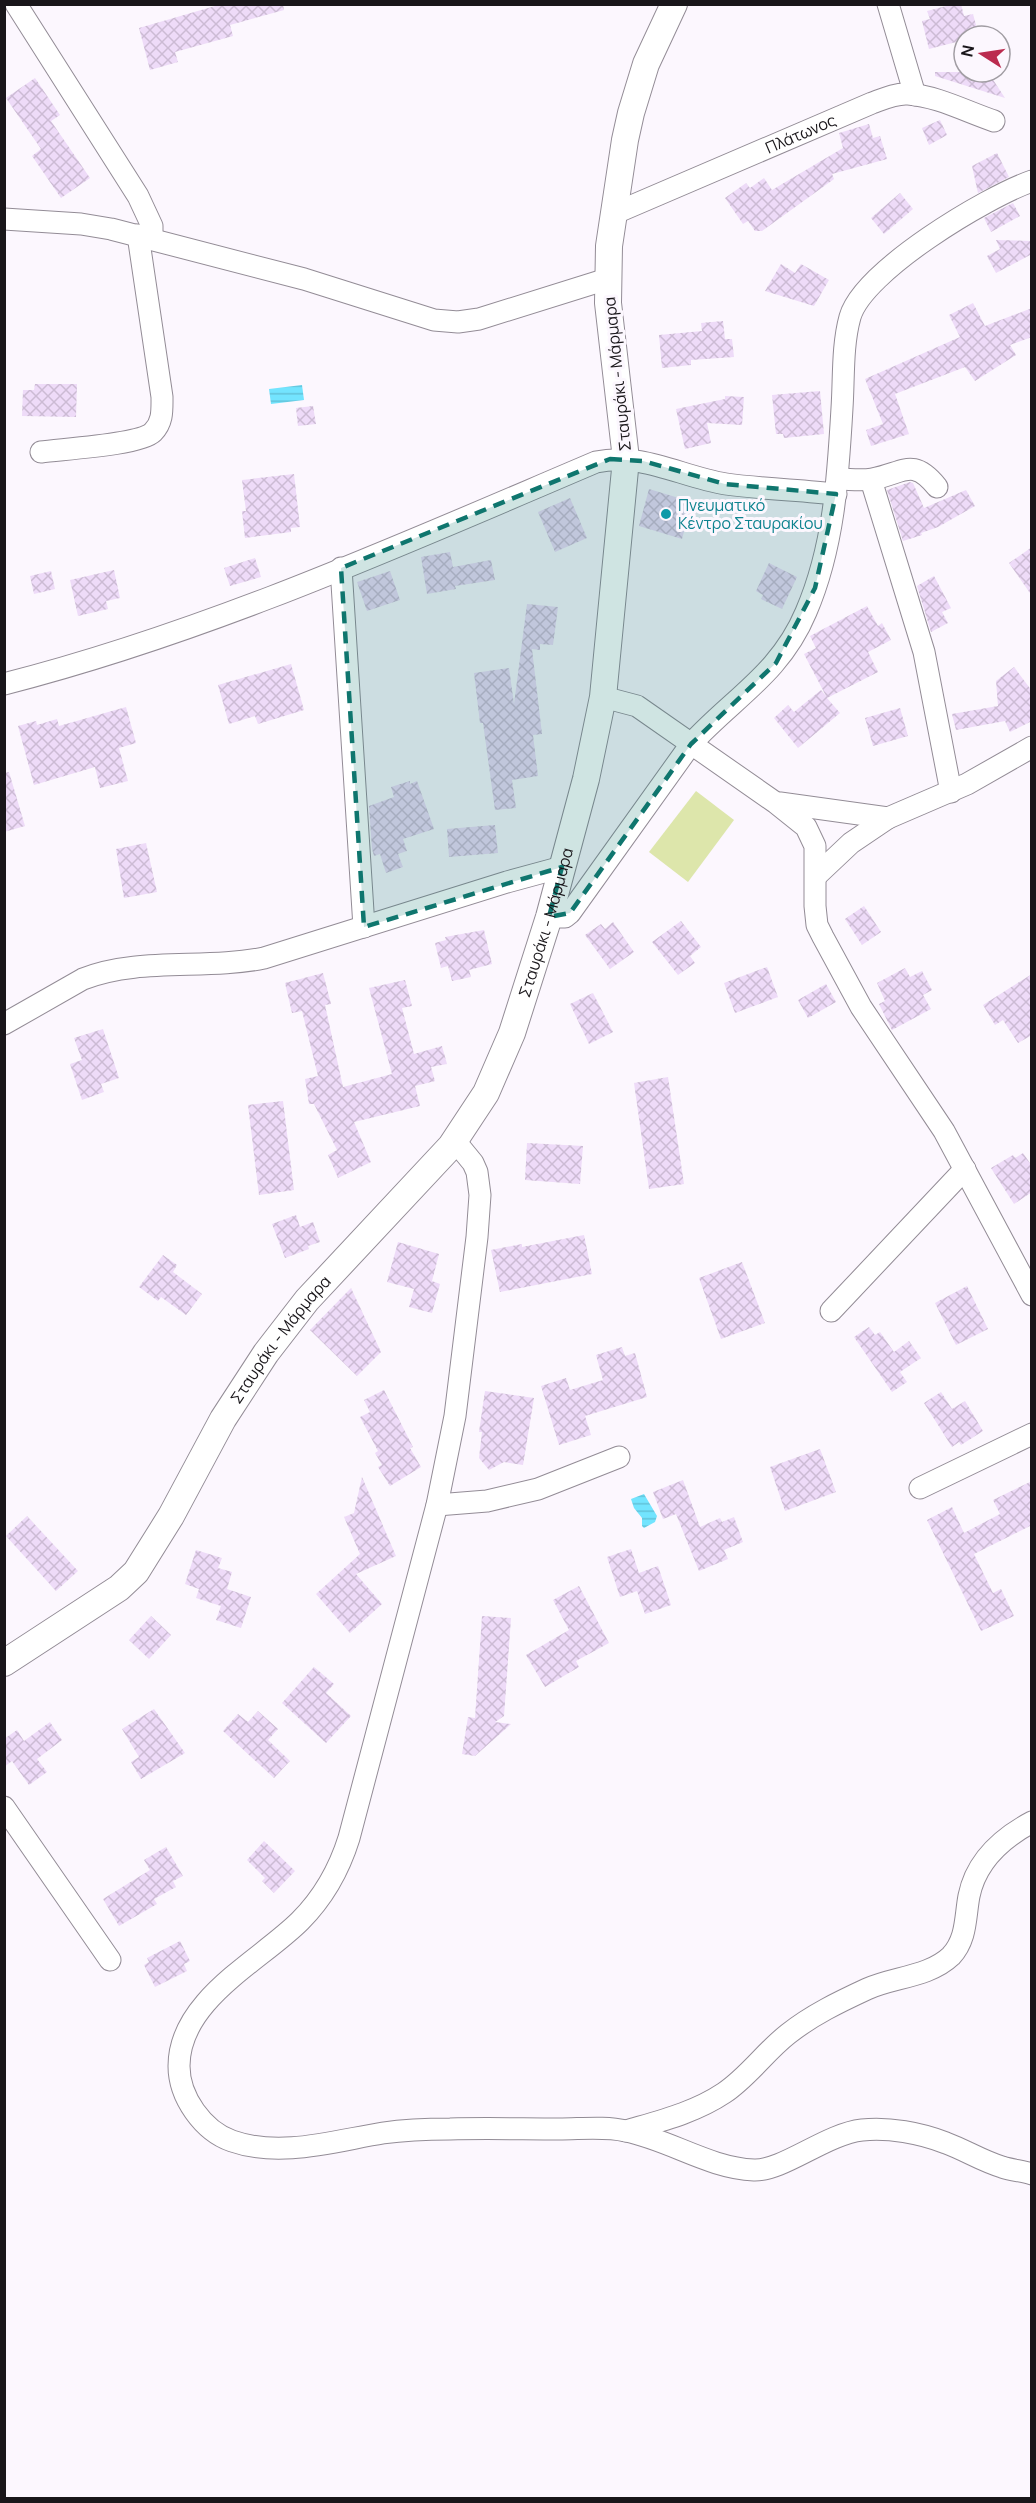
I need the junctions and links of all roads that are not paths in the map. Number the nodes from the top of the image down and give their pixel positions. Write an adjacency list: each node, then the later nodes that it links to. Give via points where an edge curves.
1 (16, 4): 9 (street, via 138,196 152,226)
2 (888, 4): 4 (street)
3 (674, 5): 7 (street, Σταυράκι - Μάρμαρα, via 638,85)
4 (915, 95): 5 (street, Πλάτωνος); 7 (street, Πλάτωνος, via 872,103)
5 (994, 121)
6 (1032, 181): 14 (street, via 938,231 860,296 847,333)
7 (613, 214): 10 (street, Σταυράκι - Μάρμαρα)
8 (4, 219): 9 (street, via 81,224)
9 (145, 237): 10 (street, via 304,279 414,315 458,322 508,311); 11 (street, via 162,420 152,434 135,440)
10 (607, 279): 12 (street, Σταυράκι - Μάρμαρα)
11 (41, 452)
12 (626, 459): 14 (street, via 667,466 725,484); 16 (street, via 596,462); 18 (street, Σταυράκι - Μάρμαρα)
13 (871, 480): 14 (street); 15 (street, via 915,470 926,473); 21 (street, via 924,652)
14 (837, 487): 19 (street, via 824,562 806,614 791,641 756,684)
15 (937, 487)
16 (341, 568): 17 (street, via 209,622 108,656); 27 (street)
17 (4, 684)
18 (603, 697): 19 (street, via 637,706); 24 (street, Σταυράκι - Μάρμαρα)
19 (691, 744): 22 (street); 26 (street, via 570,914)
20 (1032, 747): 21 (street)
21 (951, 792): 23 (street)
22 (777, 802): 23 (street); 25 (street, via 809,831 815,846)
23 (888, 818): 25 (street, via 851,843)
24 (562, 867): 26 (street, Σταυράκι - Μάρμαρα); 27 (street)
25 (816, 876): 30 (street, via 816,920 823,937 861,1007)
26 (549, 917): 29 (street, Σταυράκι - Μάρμαρα, via 527,992 503,1054 486,1093)
27 (364, 927): 28 (street, via 244,962 97,973)
28 (4, 1024)
29 (455, 1141): 36 (street, via 477,1172 480,1208 455,1416); 37 (street, Σταυράκι - Μάρμαρα, via 327,1277 278,1336 223,1419 167,1524 136,1572 119,1588)
30 (965, 1169): 31 (street); 32 (street)
31 (1032, 1295)
32 (831, 1311)
33 (1032, 1434): 35 (street)
34 (619, 1457): 36 (street, via 538,1489 487,1501)
35 (920, 1488)
36 (437, 1505): 41 (street, via 343,1857 332,1881 308,1912 227,1981 187,2030 179,2059 182,2088 214,2132 231,2141 269,2148 448,2129)
37 (4, 1663)
38 (4, 1807): 40 (street)
39 (1032, 1822): 41 (street, via 996,1845 980,1868 969,1893 962,1941 950,1956 934,1967 874,1986 813,2016 725,2092 695,2109)
40 (110, 1960)
41 (626, 2131): 42 (street, via 728,2167 758,2170 835,2136 863,2130 898,2131 943,2141 1000,2167)
42 (1032, 2174)

